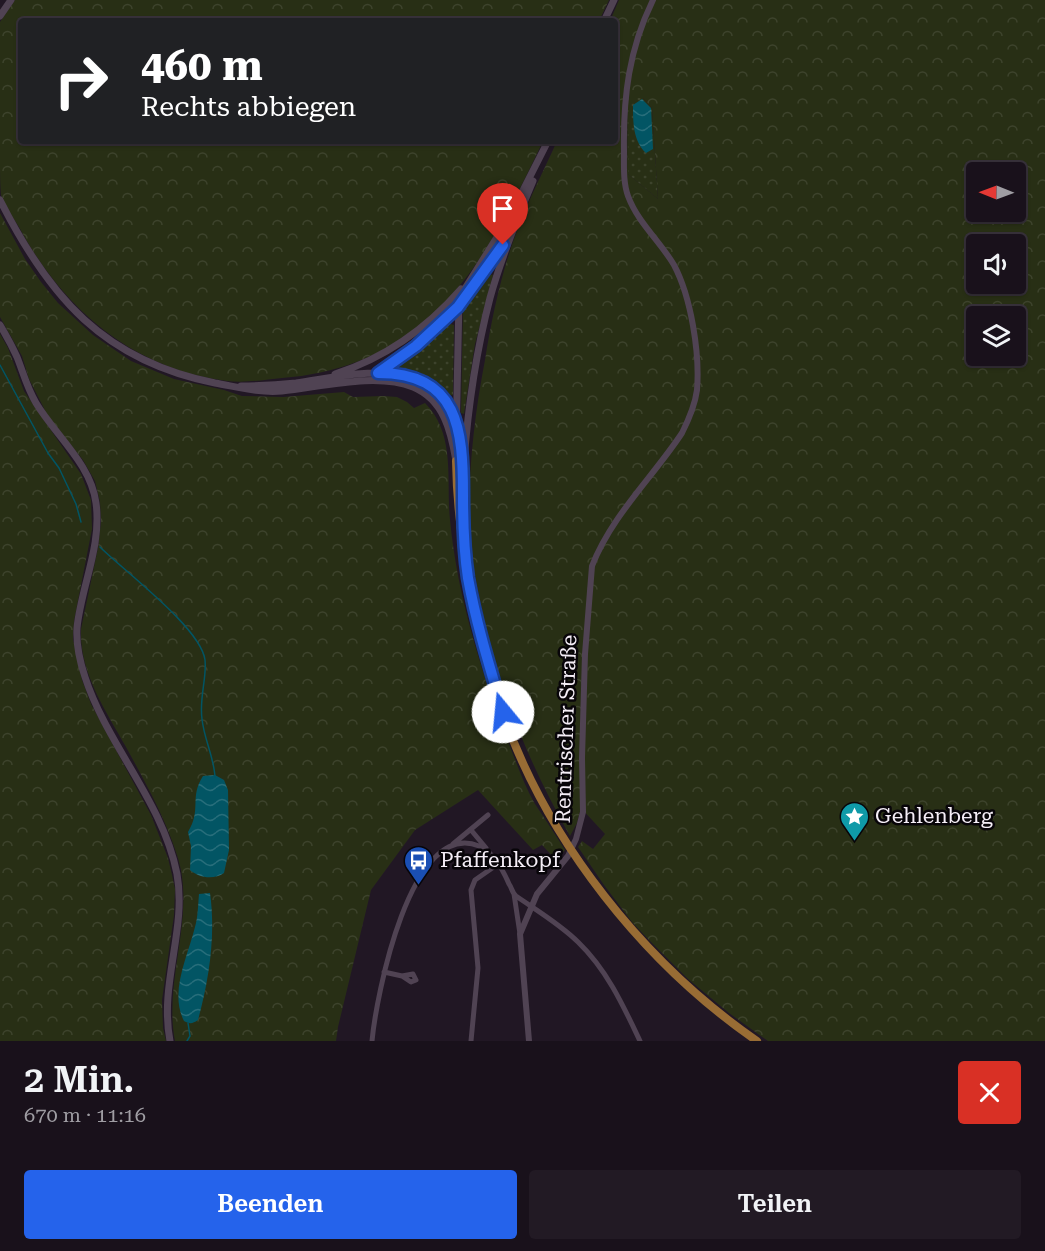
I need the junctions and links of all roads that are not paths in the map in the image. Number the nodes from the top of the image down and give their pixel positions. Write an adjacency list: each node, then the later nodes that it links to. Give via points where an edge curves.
1 (5, 0): 5 (main road)
2 (11, 0): 5 (main road)
3 (614, 0): 7 (main road)
4 (653, 0): 27 (street, Rentrischer Straße, via 627,77 623,122 626,186 633,208 664,249 682,284 696,354 697,391 682,433 618,517 590,575 581,822 568,856)
5 (6, 9): 6 (main road)
6 (0, 16)
7 (605, 18)
8 (547, 144): 12 (main road, via 509,218)
9 (548, 144): 11 (main road)
10 (0, 200): 18 (main road, via 51,285 107,339 160,368)
11 (513, 228): 13 (main road); 20 (main road, via 481,335)
12 (472, 276): 13 (main road); 16 (main road, via 436,314 400,343 366,363)
13 (458, 307): 15 (main road, via 416,346); 19 (main road)
14 (0, 325): 31 (main road, via 29,391 87,476 94,496 96,536 77,643 94,700 137,777 173,856 179,889 166,1000)
15 (378, 373): 16 (main road); 17 (main road); 19 (main road, via 410,376 426,383 446,401)
16 (320, 379): 18 (main road, via 277,385)
17 (355, 382): 18 (main road, via 264,392); 20 (main road, via 399,383 425,393 448,423)
18 (227, 385)
19 (457, 421): 20 (main road, via 462,444)
20 (460, 462): 36 (highway, via 468,577 503,712 534,783 577,856 637,935 705,1000)
21 (488, 815): 22 (street)
22 (471, 830): 23 (street); 24 (street)
23 (449, 847): 24 (street, via 469,843); 29 (street, via 434,857 411,895)
24 (489, 852): 25 (street)
25 (498, 864): 26 (street); 33 (street, via 475,880 471,890 478,968)
26 (513, 894): 27 (street); 28 (street)
27 (532, 905): 28 (street, Rentrischer Straße); 35 (street, via 576,940 600,967)
28 (520, 934): 34 (street, Rentrischer Straße)
29 (384, 972): 30 (street); 32 (street)
30 (402, 976)
31 (170, 1041)
32 (372, 1041)
33 (471, 1041)
34 (528, 1041)
35 (640, 1041)
36 (758, 1041)

